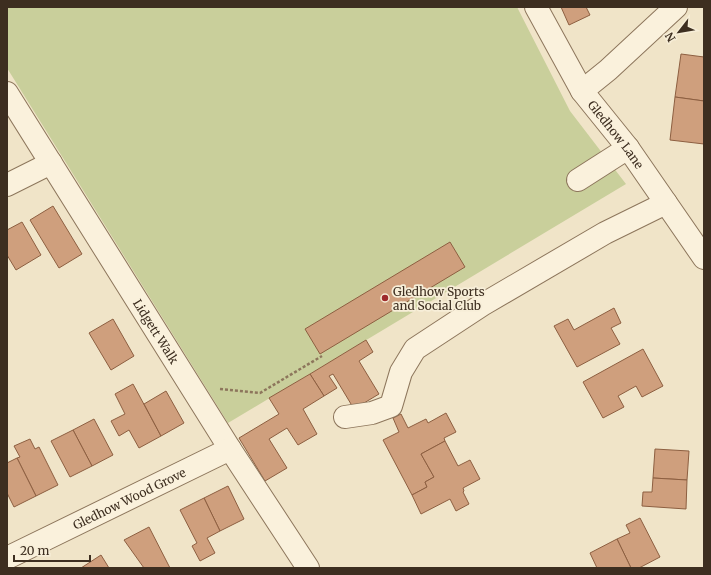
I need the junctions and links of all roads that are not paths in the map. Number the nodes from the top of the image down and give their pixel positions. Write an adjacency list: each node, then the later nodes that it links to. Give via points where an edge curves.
1 (536, 7): 3 (street, Gledhow Lane)
2 (676, 7): 3 (street)
3 (582, 91): 5 (street, Gledhow Lane)
4 (7, 93): 6 (street, Lidgett Walk)
5 (628, 148): 7 (street); 9 (street, Gledhow Lane)
6 (51, 163): 8 (street); 12 (street, Lidgett Walk)
7 (578, 180)
8 (7, 185)
9 (666, 203): 10 (street, Gledhow Lane); 11 (street, via 598,237 482,305 415,349 401,372 391,406 372,413)
10 (704, 258)
11 (345, 417)
12 (230, 449): 13 (street, Gledhow Wood Grove); 14 (street, Lidgett Walk)
13 (7, 558)
14 (308, 568)

